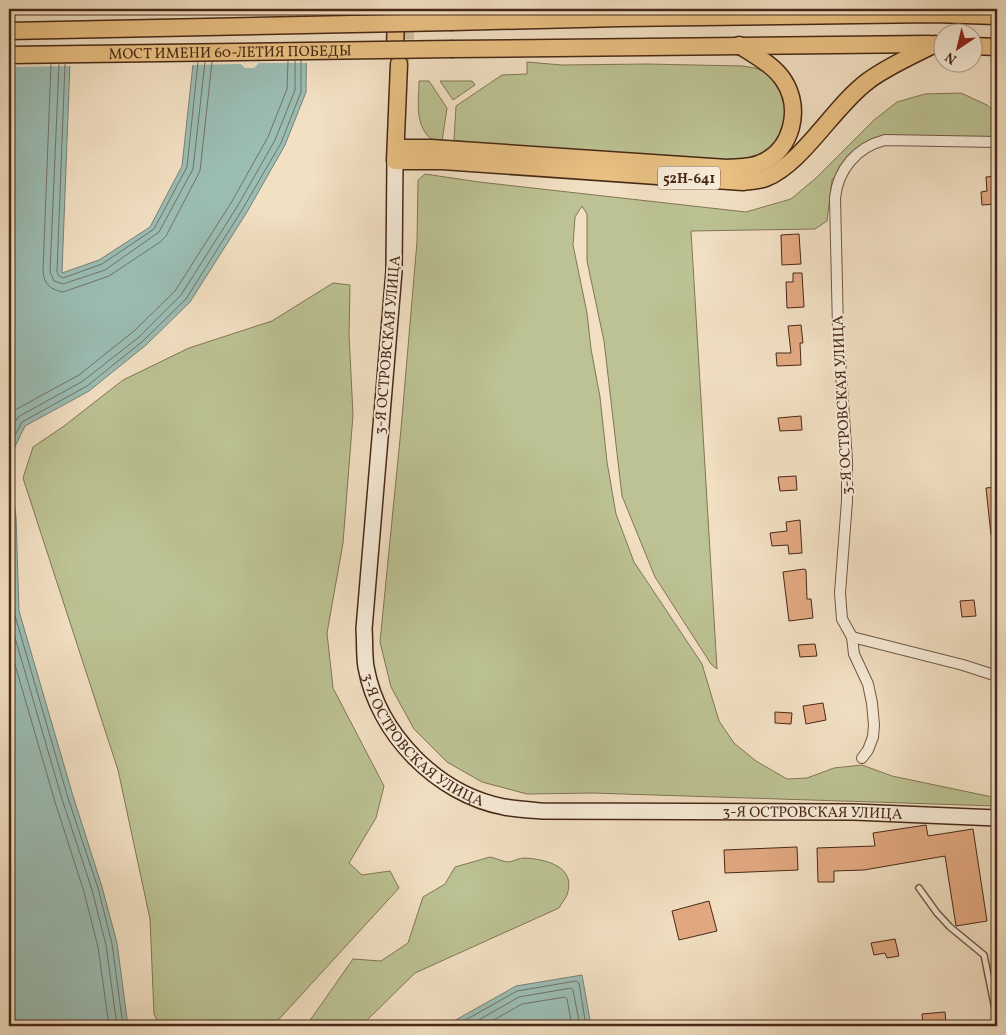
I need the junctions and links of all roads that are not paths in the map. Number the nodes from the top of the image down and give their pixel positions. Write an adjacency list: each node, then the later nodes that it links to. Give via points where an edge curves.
1 (396, 9): 13 (main road)
2 (928, 12): 3 (main road, МОСТ ИМЕНИ 60-ЛЕТИЯ ПОБЕДЫ); 4 (main road, МОСТ ИМЕНИ 60-ЛЕТИЯ ПОБЕДЫ)
3 (744, 13): 5 (main road, МОСТ ИМЕНИ 60-ЛЕТИЯ ПОБЕДЫ, bridge)
4 (997, 16)
5 (9, 31)
6 (934, 44): 7 (main road, МОСТ ИМЕНИ 60-ЛЕТИЯ ПОБЕДЫ)
7 (739, 45): 11 (main road, МОСТ ИМЕНИ 60-ЛЕТИЯ ПОБЕДЫ, bridge); 13 (main road, 52Н-641, via 784,80 791,95 791,129 784,144 762,163 727,168 431,148)
8 (934, 46): 13 (main road, 52Н-641, via 868,81 791,161 766,178 755,181 442,162)
9 (984, 46): 10 (main road)
10 (997, 46)
11 (9, 55)
12 (997, 142): 14 (street, 3-Я ОСТРОВСКАЯ УЛИЦА, via 885,140 858,153 846,165 836,184 838,329 847,462 840,593 842,619)
13 (396, 154): 17 (main road, 3-Я ОСТРОВСКАЯ УЛИЦА, via 394,271 364,629 366,667 376,699 389,726 408,750 446,783 503,807 542,811 854,812)
14 (852, 637): 15 (street); 16 (street, 3-Я ОСТРОВСКАЯ УЛИЦА, via 854,654 868,684 872,703 873,737)
15 (997, 676)
16 (862, 758)
17 (997, 818)
18 (919, 888): 19 (lane, via 950,927 984,954)
19 (997, 1020)

